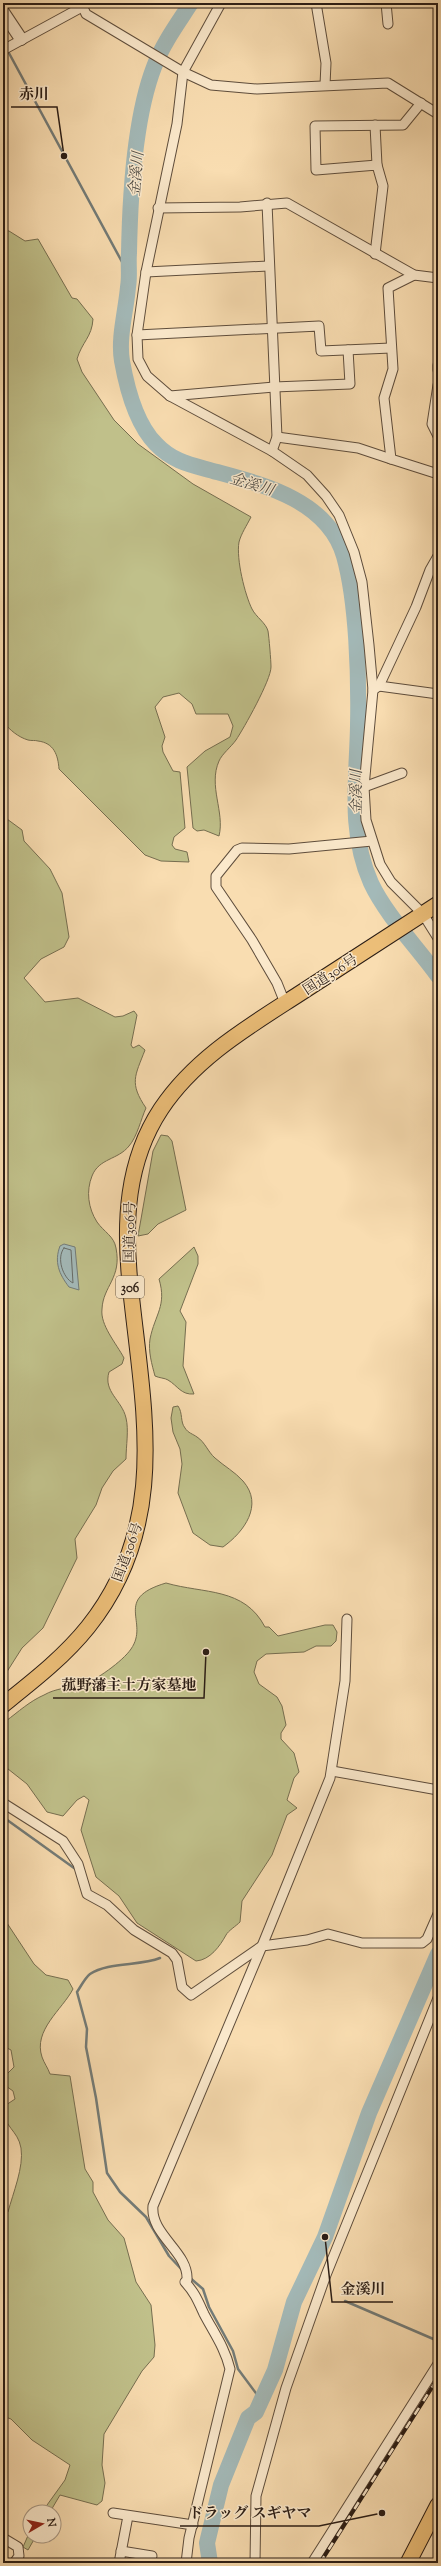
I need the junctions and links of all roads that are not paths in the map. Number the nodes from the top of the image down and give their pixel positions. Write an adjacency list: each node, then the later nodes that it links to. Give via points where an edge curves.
1 (221, 3): 9 (street)
2 (316, 3): 10 (street, via 326,63)
3 (386, 3): 6 (street)
4 (81, 5): 7 (street); 9 (street, via 86,14)
5 (3, 12): 7 (street)
6 (388, 24)
7 (18, 41): 8 (street)
8 (3, 50)
9 (183, 72): 10 (street, via 211,85 238,89); 16 (street, via 177,124)
10 (325, 85): 11 (street, via 388,83)
11 (421, 103): 12 (street); 13 (street, via 403,125)
12 (438, 114)
13 (375, 125): 14 (street); 14 (street, via 315,126 316,170)
14 (377, 165): 17 (street, via 383,186)
15 (266, 203): 16 (street, via 240,207); 17 (street, via 287,203); 18 (street)
16 (158, 208): 19 (street)
17 (375, 254): 20 (street)
18 (268, 266): 19 (street); 22 (street)
19 (146, 272): 23 (street)
20 (414, 275): 21 (street); 24 (street, via 388,288)
21 (438, 278)
22 (273, 328): 23 (street); 25 (street, via 319,326 322,351); 29 (street)
23 (138, 335): 30 (street, via 138,359 147,376)
24 (391, 348): 25 (street); 34 (street, via 393,369 384,398)
25 (348, 350): 29 (street, via 350,384)
26 (438, 365): 27 (street)
27 (438, 370)
28 (438, 385): 31 (street, via 432,424)
29 (274, 387): 30 (street); 32 (street)
30 (170, 396): 33 (street)
31 (438, 436)
32 (277, 437): 33 (street); 34 (street, via 358,448)
33 (272, 450): 37 (street, via 307,476 326,496 346,528 362,582)
34 (392, 459): 35 (street)
35 (438, 474)
36 (438, 556): 37 (street)
37 (376, 688): 38 (street); 40 (street)
38 (438, 694)
39 (402, 772): 40 (street)
40 (364, 787): 41 (street, via 364,808)
41 (370, 841): 43 (street, via 390,882); 45 (street, via 289,848 242,848 237,850 216,876 216,886 252,940)
42 (438, 904): 43 (highway, 国道306号 / 306)
43 (418, 917): 44 (street); 45 (highway, 国道306号 / 306)
44 (438, 938)
45 (286, 1003): 47 (highway, 国道306号 / 306, via 230,1040 188,1074 160,1111 139,1152 129,1196 126,1240 145,1444 144,1489 137,1527 116,1582 89,1625 49,1668)
46 (347, 1619): 48 (street, via 345,1681)
47 (3, 1705)
48 (332, 1771): 49 (street); 52 (street)
49 (438, 1790)
50 (3, 1804): 52 (street, via 63,1841 78,1864 87,1894 107,1905 134,1930 172,1953 177,1960 182,1987 191,1996)
51 (438, 1914): 52 (street, via 427,1939 422,1943 362,1943 328,1934 307,1940)
52 (262, 1946): 58 (street, via 153,2206 154,2215 163,2234 188,2270 185,2282 198,2297 223,2348 230,2369)
53 (438, 1998): 65 (street, via 326,2276 286,2388 256,2496)
54 (438, 2364): 66 (street)
55 (438, 2505): 67 (highway)
56 (113, 2512): 57 (street)
57 (128, 2516): 58 (street); 60 (street)
58 (193, 2525): 64 (street)
59 (3, 2538): 62 (street, via 18,2547 19,2556)
60 (121, 2551): 61 (street); 63 (street)
61 (152, 2556)
62 (14, 2563)
63 (119, 2563)
64 (186, 2563)
65 (255, 2563)
66 (312, 2563)
67 (408, 2563)

